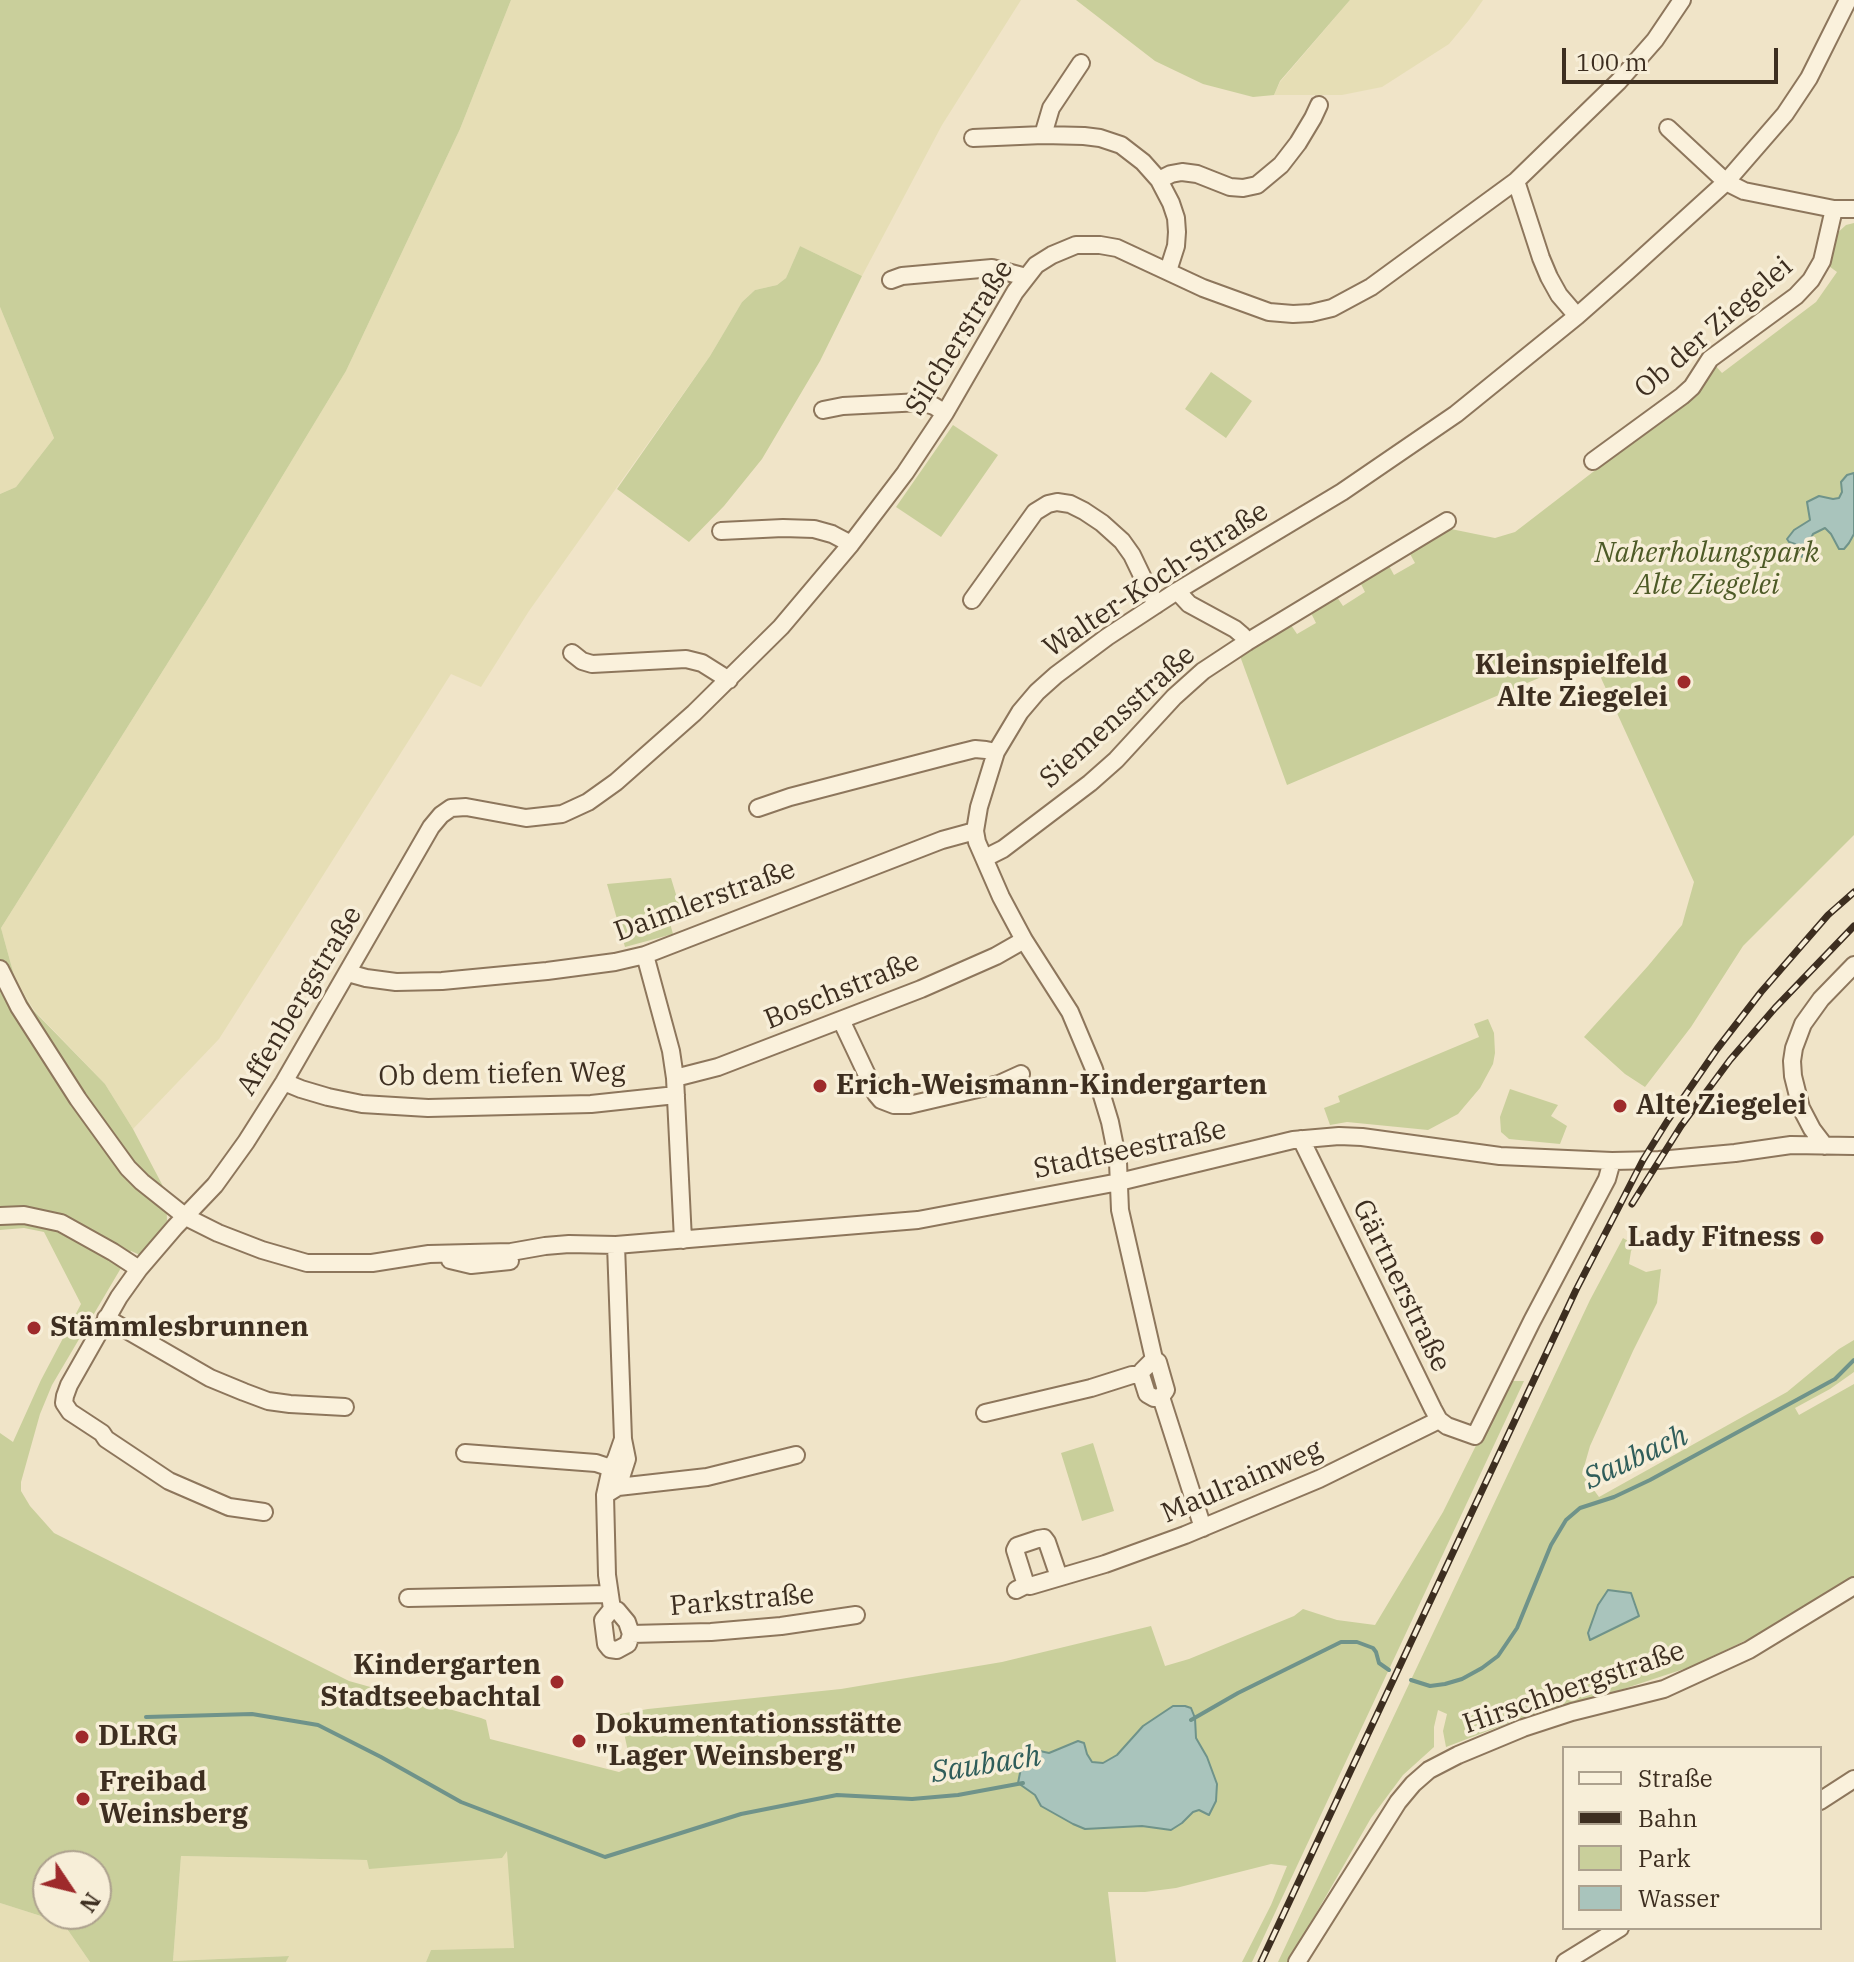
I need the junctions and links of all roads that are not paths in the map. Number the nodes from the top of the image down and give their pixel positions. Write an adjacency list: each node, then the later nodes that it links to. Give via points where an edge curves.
1 (1682, 0): 9 (street, Silcherstraße, via 1619,81)
2 (1848, 0): 10 (street, Walter-Koch-Straße, via 1785,114)
3 (1081, 63): 6 (street, via 1051,108)
4 (1319, 105): 8 (street, via 1281,165 1257,185 1230,187 1182,172)
5 (1668, 128): 10 (street)
6 (1043, 135): 7 (street); 8 (street, via 1088,136 1121,145)
7 (973, 138)
8 (1159, 180): 13 (street, via 1176,218 1176,246)
9 (1516, 181): 13 (street, Silcherstraße, via 1371,287 1332,308 1269,312); 16 (street, via 1549,277)
10 (1726, 182): 11 (street, via 1744,191); 16 (street, Walter-Koch-Straße)
11 (1834, 209): 12 (street); 19 (street, Ob der Ziegelei, via 1822,261 1796,296 1710,359 1682,396)
12 (1854, 209)
13 (1168, 271): 14 (street, Silcherstraße, via 1117,248 1076,245 1036,265)
14 (1026, 277): 15 (street, via 992,268); 18 (street, Silcherstraße)
15 (891, 280)
16 (1577, 316): 23 (street, Walter-Koch-Straße, via 1386,463)
17 (823, 410): 18 (street, via 921,402)
18 (945, 413): 22 (street, Silcherstraße)
19 (1593, 461)
20 (1447, 521): 26 (street, Siemensstraße)
21 (721, 531): 22 (street, via 814,529)
22 (851, 544): 28 (street, Silcherstraße)
23 (1177, 591): 25 (street, Walter-Koch-Straße); 26 (street, Siemensstraße)
24 (972, 600): 25 (street, via 1035,512 1057,502 1084,511 1122,541)
25 (1156, 605): 29 (street, Walter-Koch-Straße, via 1056,675 1020,712)
26 (1247, 642): 33 (street, Siemensstraße, via 1174,697 1090,783)
27 (572, 653): 28 (street, via 592,664 699,661)
28 (729, 680): 30 (street, Silcherstraße, via 616,782 562,814 526,818)
29 (996, 752): 31 (street, via 975,749); 32 (street, Walter-Koch-Straße)
30 (451, 808): 38 (street, Affenbergstraße, via 431,827)
31 (758, 808)
32 (975, 831): 33 (street); 35 (street, Daimlerstraße)
33 (985, 858): 34 (street)
34 (1024, 940): 39 (street, Boschstraße); 50 (street, via 1088,1050 1110,1122)
35 (645, 955): 38 (street, Daimlerstraße, via 442,981 396,982); 41 (street)
36 (1854, 965): 44 (street, via 1821,999 1794,1048 1793,1076)
37 (0, 969): 52 (street, Stadtseestraße, via 44,1048 128,1168)
38 (348, 973): 42 (street, Affenbergstraße)
39 (841, 1020): 40 (street, via 876,1094 894,1105 999,1084); 41 (street, Boschstraße)
40 (1021, 1074)
41 (675, 1078): 43 (street)
42 (284, 1082): 43 (street, Ob dem tiefen Weg, via 347,1101 428,1108 591,1104); 52 (street, Affenbergstraße, via 215,1185)
43 (676, 1095): 53 (street)
44 (1801, 1108): 46 (street); 47 (street)
45 (1301, 1139): 49 (street, Stadtseestraße, via 1362,1137 1500,1156); 50 (street, Stadtseestraße); 62 (street, Gärtnerstraße)
46 (1791, 1145): 47 (street, Stadtseestraße); 49 (street, Stadtseestraße)
47 (1825, 1146): 48 (street, Stadtseestraße)
48 (1854, 1146)
49 (1612, 1161): 62 (street, via 1475,1436)
50 (1119, 1182): 53 (street, Stadtseestraße, via 918,1220); 57 (street, via 1120,1210)
51 (0, 1216): 55 (street, via 61,1223)
52 (186, 1217): 54 (street, Stadtseestraße, via 307,1263); 55 (street, Affenbergstraße)
53 (683, 1240): 54 (street, Stadtseestraße)
54 (616, 1245): 63 (street)
55 (139, 1269): 56 (street, Affenbergstraße)
56 (106, 1318): 60 (street, via 210,1378 268,1401); 68 (street, Affenbergstraße, via 69,1385 66,1408 169,1481 229,1507)
57 (1154, 1359): 58 (street); 59 (street, via 1166,1390)
58 (1141, 1375): 59 (street, via 1147,1394); 61 (street)
59 (1161, 1397): 69 (street)
60 (345, 1407)
61 (985, 1413)
62 (1439, 1420): 69 (street, Maulrainweg)
63 (623, 1439): 66 (street); 67 (street, via 627,1459)
64 (465, 1453): 66 (street)
65 (796, 1455): 67 (street, via 707,1477)
66 (611, 1468): 67 (street)
67 (611, 1491): 73 (street)
68 (264, 1512)
69 (1203, 1528): 70 (street, Maulrainweg)
70 (1059, 1577): 70 (street, Maulrainweg, via 1021,1588 1017,1546 1044,1538)
71 (1854, 1586): 79 (street, Hirschbergstraße, via 1749,1650 1664,1689 1523,1728 1429,1770 1398,1802)
72 (408, 1598): 73 (street)
73 (611, 1601): 75 (street); 75 (street, Parkstraße, via 603,1620 606,1644 617,1650 628,1644)
74 (856, 1615): 75 (street, Parkstraße, via 711,1632)
75 (631, 1634)
76 (1854, 1779): 77 (street)
77 (1822, 1800)
78 (1617, 1930): 80 (street)
79 (1297, 1962)
80 (1565, 1962)

